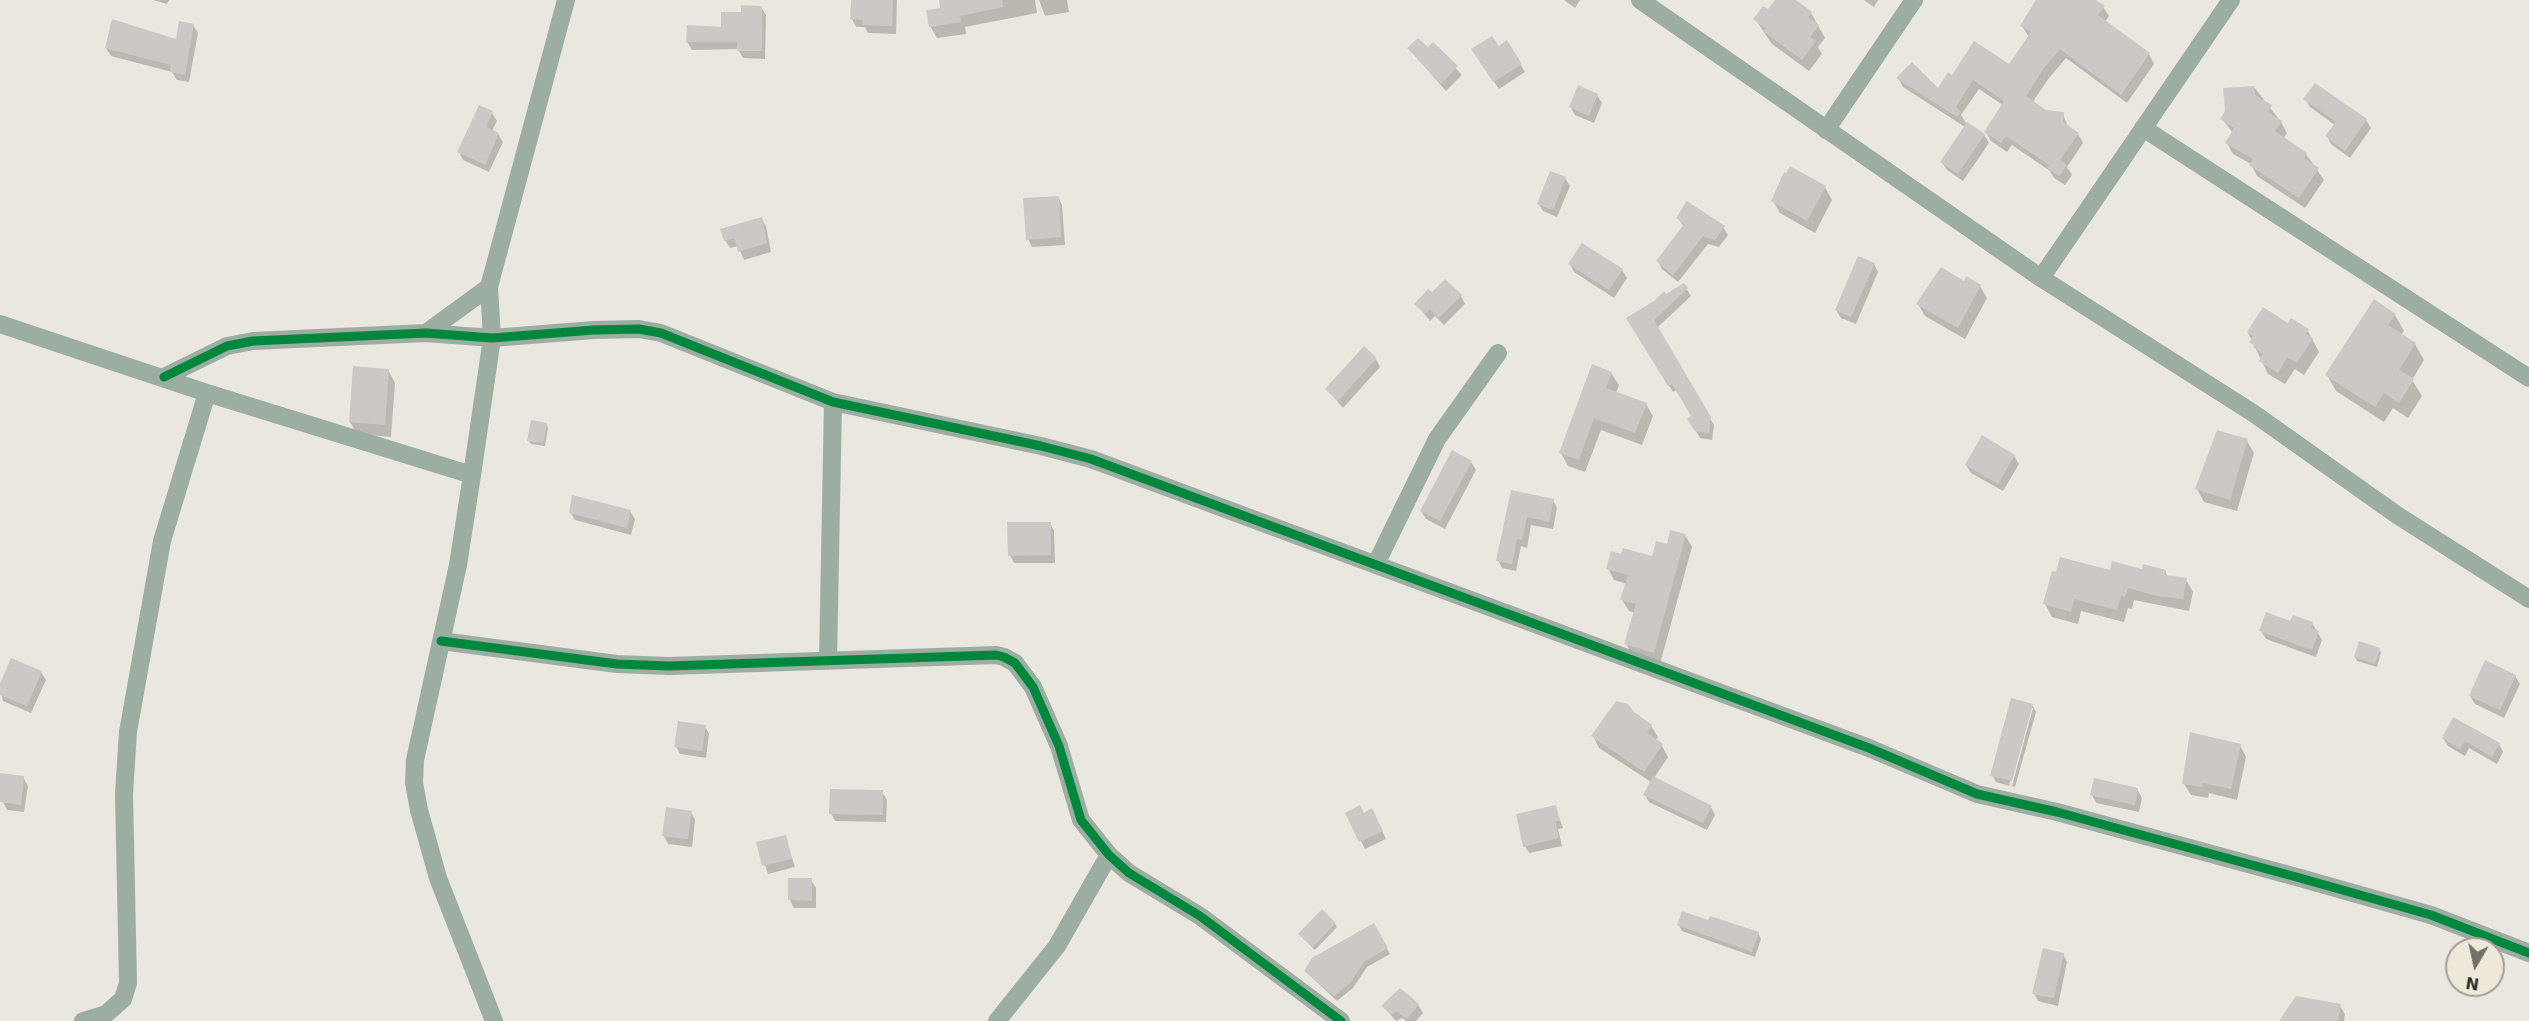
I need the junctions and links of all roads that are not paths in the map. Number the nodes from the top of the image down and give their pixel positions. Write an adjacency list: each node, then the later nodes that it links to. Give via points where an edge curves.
1 (566, 0): 8 (street)
2 (1640, 0): 6 (street)
3 (1914, 0): 6 (street)
4 (2231, 0): 5 (street)
5 (2145, 126): 7 (street); 14 (street)
6 (1826, 130): 7 (street)
7 (2041, 278): 19 (street, via 2253,413 2397,515)
8 (489, 287): 10 (street); 11 (street)
9 (0, 324): 13 (street)
10 (426, 333): 11 (street); 13 (street, via 238,343)
11 (492, 338): 16 (street, via 594,330 639,329 661,333); 17 (street)
12 (1498, 353): 18 (street, via 1437,439)
13 (165, 377): 15 (street)
14 (2529, 377)
15 (207, 393): 17 (street); 24 (street, via 162,541 128,732 124,794 128,983 123,999 106,1014)
16 (833, 402): 18 (street, via 1091,459); 21 (street)
17 (472, 475): 20 (street)
18 (1376, 564): 23 (street, via 1869,748 1977,794 2057,812 2431,915)
19 (2529, 599)
20 (441, 641): 21 (street, via 669,666); 25 (street, via 415,760 414,783 438,878)
21 (828, 662): 22 (street, via 996,655 1015,663 1033,687 1059,746 1081,820)
22 (1109, 855): 26 (street, via 1057,946); 27 (street, via 1129,873 1200,916)
23 (2529, 953)
24 (83, 1021)
25 (494, 1021)
26 (997, 1021)
27 (1341, 1021)

